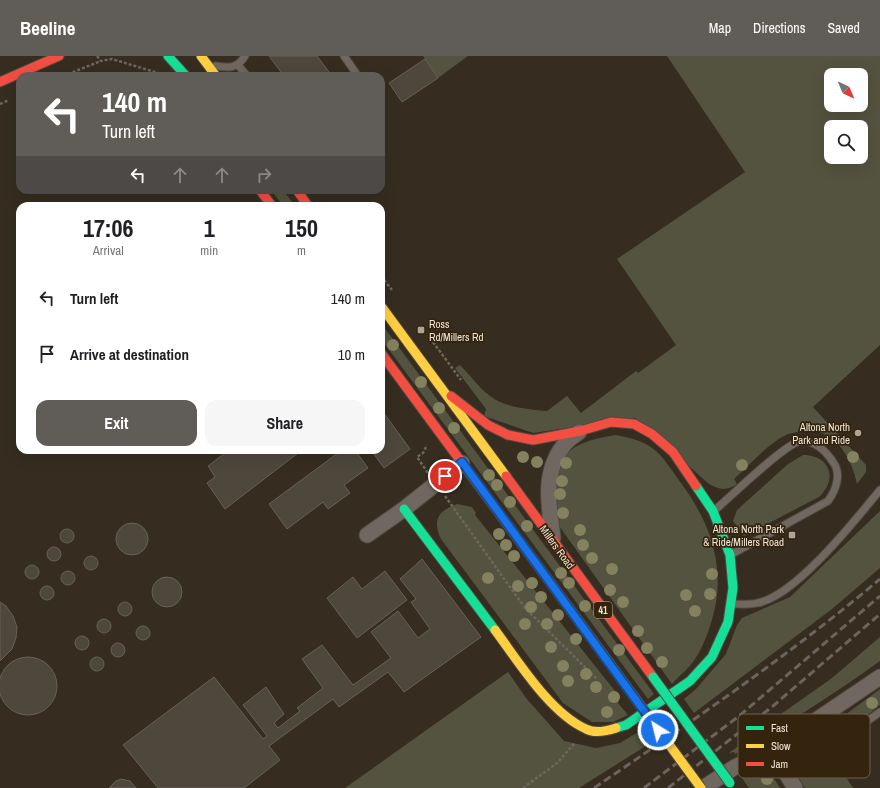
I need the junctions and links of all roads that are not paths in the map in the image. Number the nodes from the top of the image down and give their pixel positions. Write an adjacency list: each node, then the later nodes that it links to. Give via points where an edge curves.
1 (59, 56): 7 (main road)
2 (168, 56): 8 (main road)
3 (245, 56): 6 (lane)
4 (344, 56): 11 (lane)
5 (204, 60): 6 (lane, via 230,68); 9 (main road)
6 (238, 65): 10 (lane)
7 (23, 72)
8 (182, 72)
9 (213, 72)
10 (243, 72)
11 (355, 72)
12 (16, 75): 13 (main road)
13 (0, 82)
14 (385, 311): 16 (main road, Millers Road / 41)
15 (385, 358): 18 (main road, 41)
16 (444, 391): 17 (main road, via 488,425 508,435 533,440); 23 (main road, Millers Road / 41)
17 (580, 431): 21 (main road, via 611,422 634,424 652,434 673,452); 23 (street, via 563,445 553,462 548,485 548,505)
18 (462, 462): 20 (street); 32 (main road, 41, bridge, via 632,694)
19 (880, 490): 25 (lane, via 839,540 776,597 758,603)
20 (404, 509): 22 (street); 25 (main road, via 546,698 572,721 587,730 605,732 626,725 690,681 712,657 728,622)
21 (713, 511): 24 (main road); 24 (lane, via 782,451 798,442 813,443 825,451 835,464 838,478 835,492 828,501)
22 (367, 535)
23 (554, 543): 33 (main road, Millers Road / 41, bridge)
24 (730, 555): 25 (main road, via 733,588)
25 (731, 604)
26 (880, 676): 28 (street)
27 (880, 712): 29 (lane)
28 (825, 714)
29 (870, 719)
30 (738, 765): 32 (street)
31 (789, 778): 34 (street)
32 (705, 786)
33 (732, 786)
34 (795, 788)

